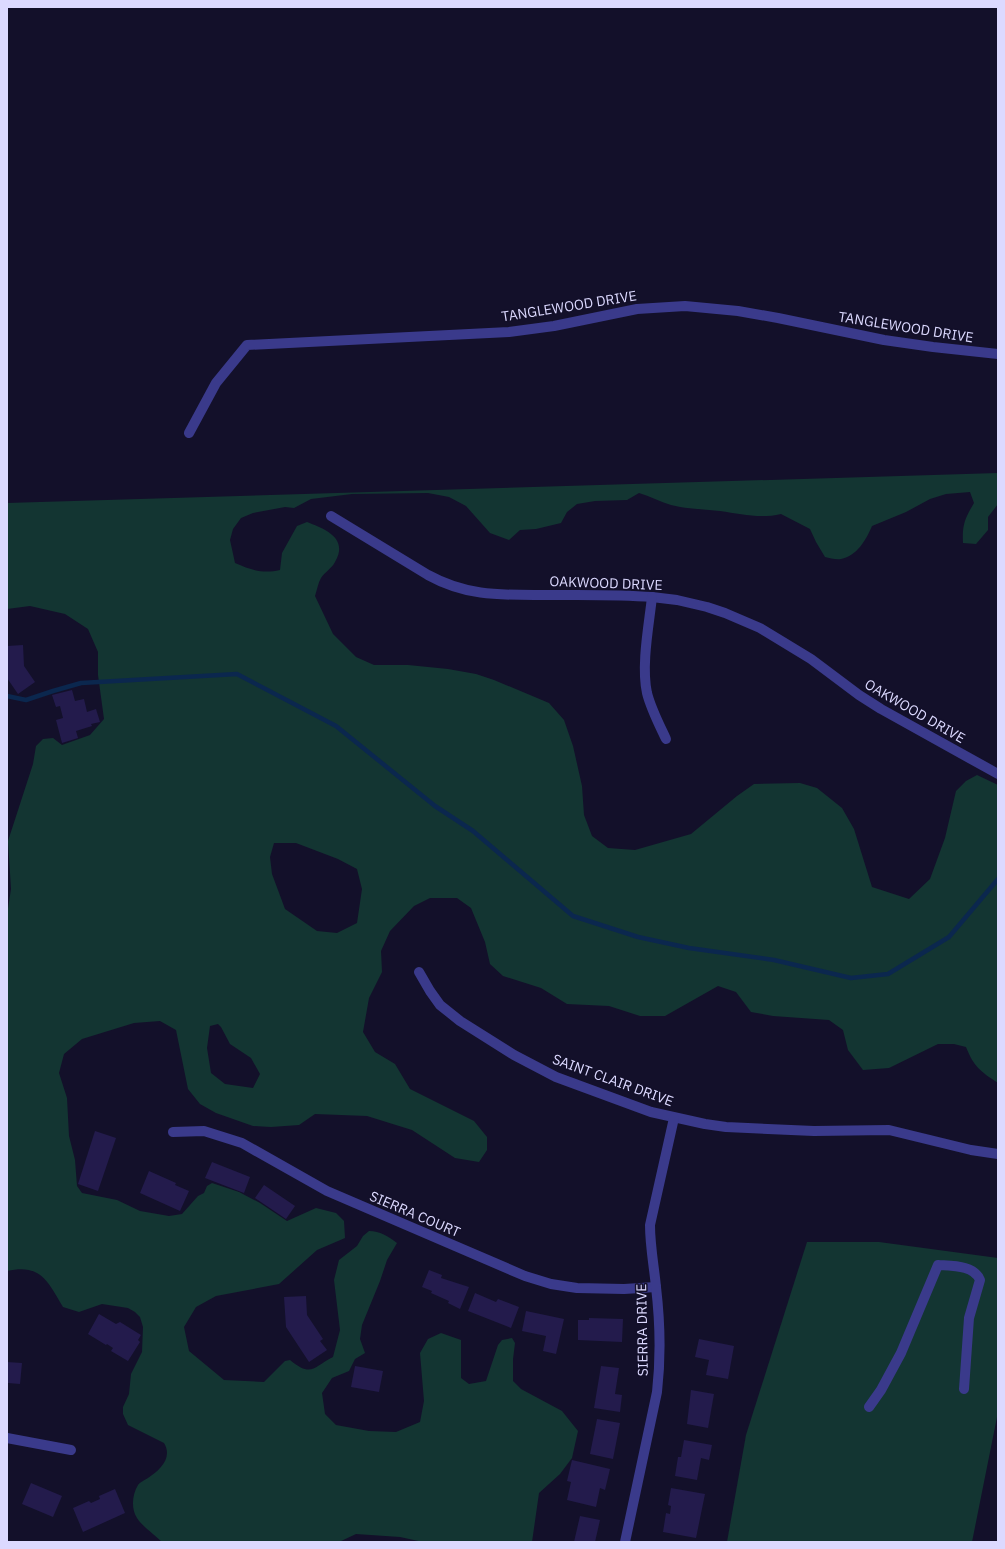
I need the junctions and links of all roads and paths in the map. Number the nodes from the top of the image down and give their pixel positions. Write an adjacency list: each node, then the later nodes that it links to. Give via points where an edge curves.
1 (998, 354): 2 (street, TANGLEWOOD DRIVE, via 891,341 738,311 685,306 637,309 554,326 509,332 248,345 216,382)
2 (189, 433)
3 (331, 516): 4 (street, OAKWOOD DRIVE, via 443,584 458,589 498,595)
4 (652, 597): 5 (street, via 646,682 650,704); 6 (street, OAKWOOD DRIVE, via 708,607 760,628 811,659 881,709)
5 (666, 739)
6 (998, 774)
7 (419, 972): 8 (street, SAINT CLAIR DRIVE, via 440,1005 514,1055 580,1087)
8 (674, 1118): 10 (street, SAINT CLAIR DRIVE, via 726,1127 814,1131 889,1130); 11 (street, SIERRA DRIVE, via 650,1225)
9 (172, 1132): 11 (street, SIERRA COURT, via 204,1131 242,1143 296,1175 352,1203 525,1276 551,1284 591,1290)
10 (998, 1154)
11 (656, 1287): 16 (street, SIERRA DRIVE, via 659,1376)
12 (964, 1388): 13 (street, via 969,1318 980,1280 978,1274 973,1271 938,1265 901,1353)
13 (869, 1407)
14 (7, 1438): 15 (street)
15 (71, 1450)
16 (625, 1542)

